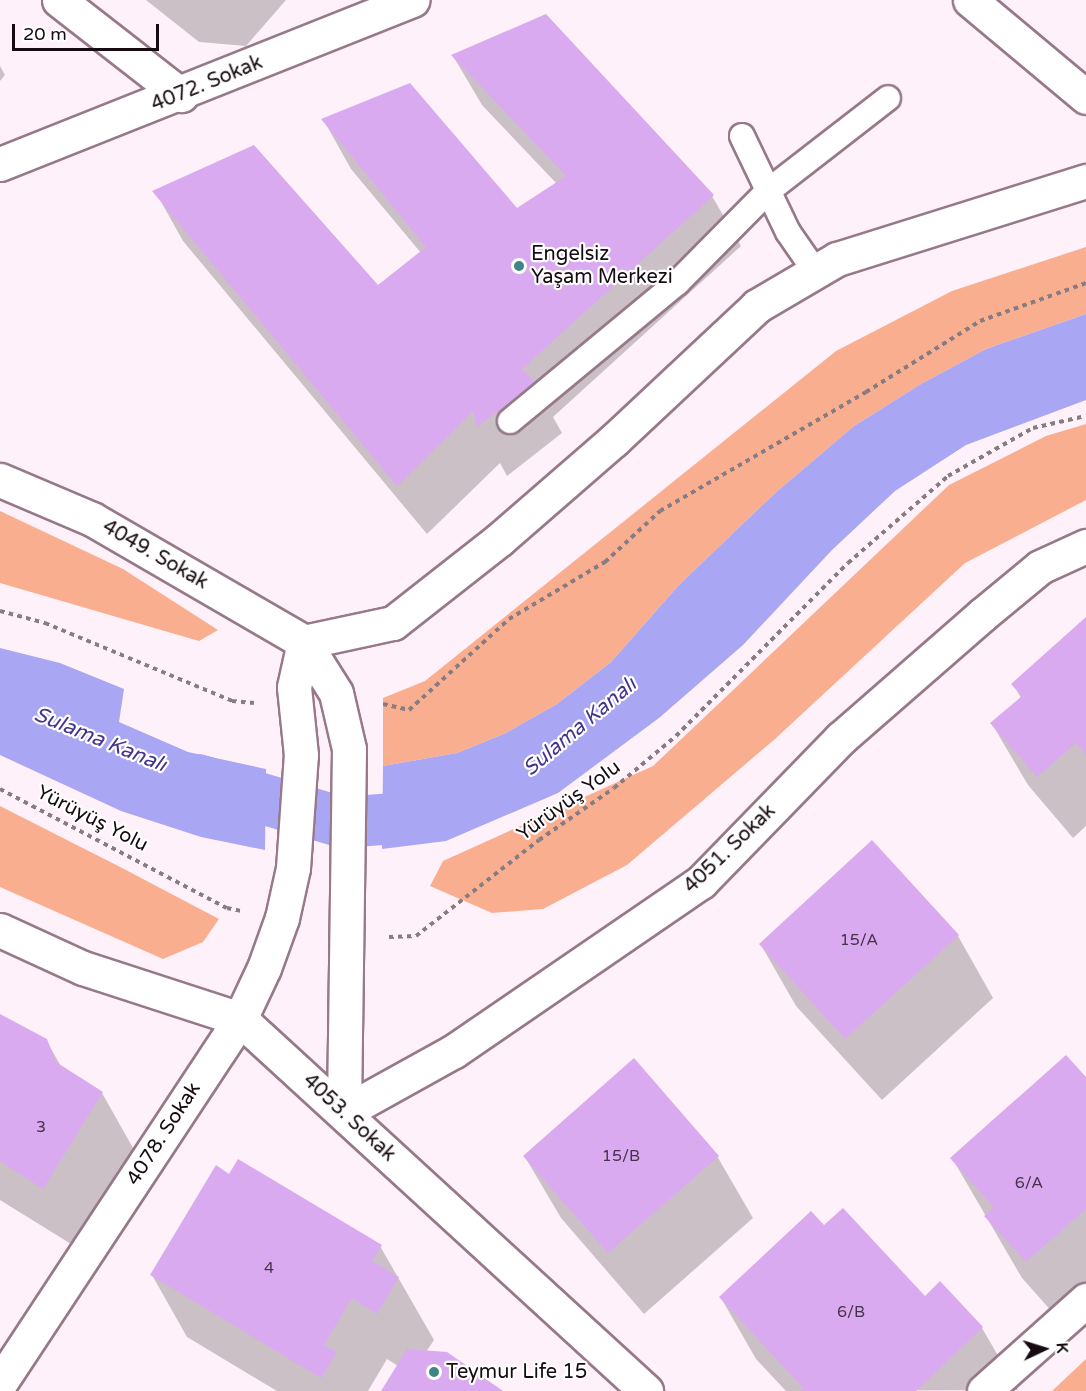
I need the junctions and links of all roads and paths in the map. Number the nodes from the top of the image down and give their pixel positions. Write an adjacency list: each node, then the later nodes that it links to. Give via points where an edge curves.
1 (59, 0): 4 (street)
2 (413, 0): 4 (street, 4072. Sokak)
3 (970, 0): 5 (street)
4 (181, 95): 8 (street, 4072. Sokak)
5 (1086, 97)
6 (888, 98): 10 (lane)
7 (742, 136): 10 (lane)
8 (0, 164)
9 (1086, 181): 11 (street, via 837,259)
10 (767, 192): 11 (lane); 14 (lane, via 677,283)
11 (815, 271): 18 (street, via 757,306 614,440 500,539 393,623)
12 (1086, 283): 19 (path, via 980,321 660,511 605,562 509,619 409,710)
13 (1086, 416): 24 (path, Yürüyüş Yolu, via 1033,428 948,476 848,563 676,736 614,788 539,840 416,936)
14 (510, 421)
15 (0, 480): 18 (street, 4049. Sokak, via 92,519)
16 (1086, 546): 26 (street, 4051. Sokak, via 1040,567 964,630 841,738 701,882 454,1051)
17 (0, 611): 20 (path, via 45,623 232,701)
18 (304, 642): 19 (street); 20 (street, 4078. Sokak, via 294,687)
19 (336, 693): 24 (street, via 348,749)
20 (296, 706): 22 (street, 4078. Sokak, via 302,755 293,868)
21 (0, 789): 22 (path, Yürüyüş Yolu, via 227,908)
22 (282, 918): 25 (street, 4078. Sokak)
23 (0, 930): 25 (street, 4053. Sokak, via 82,968)
24 (349, 938): 26 (street)
25 (240, 1019): 26 (street, 4053. Sokak); 28 (street, 4078. Sokak)
26 (344, 1112): 29 (street, 4053. Sokak)
27 (1086, 1300): 30 (street)
28 (0, 1383)
29 (646, 1391)
30 (984, 1391)

